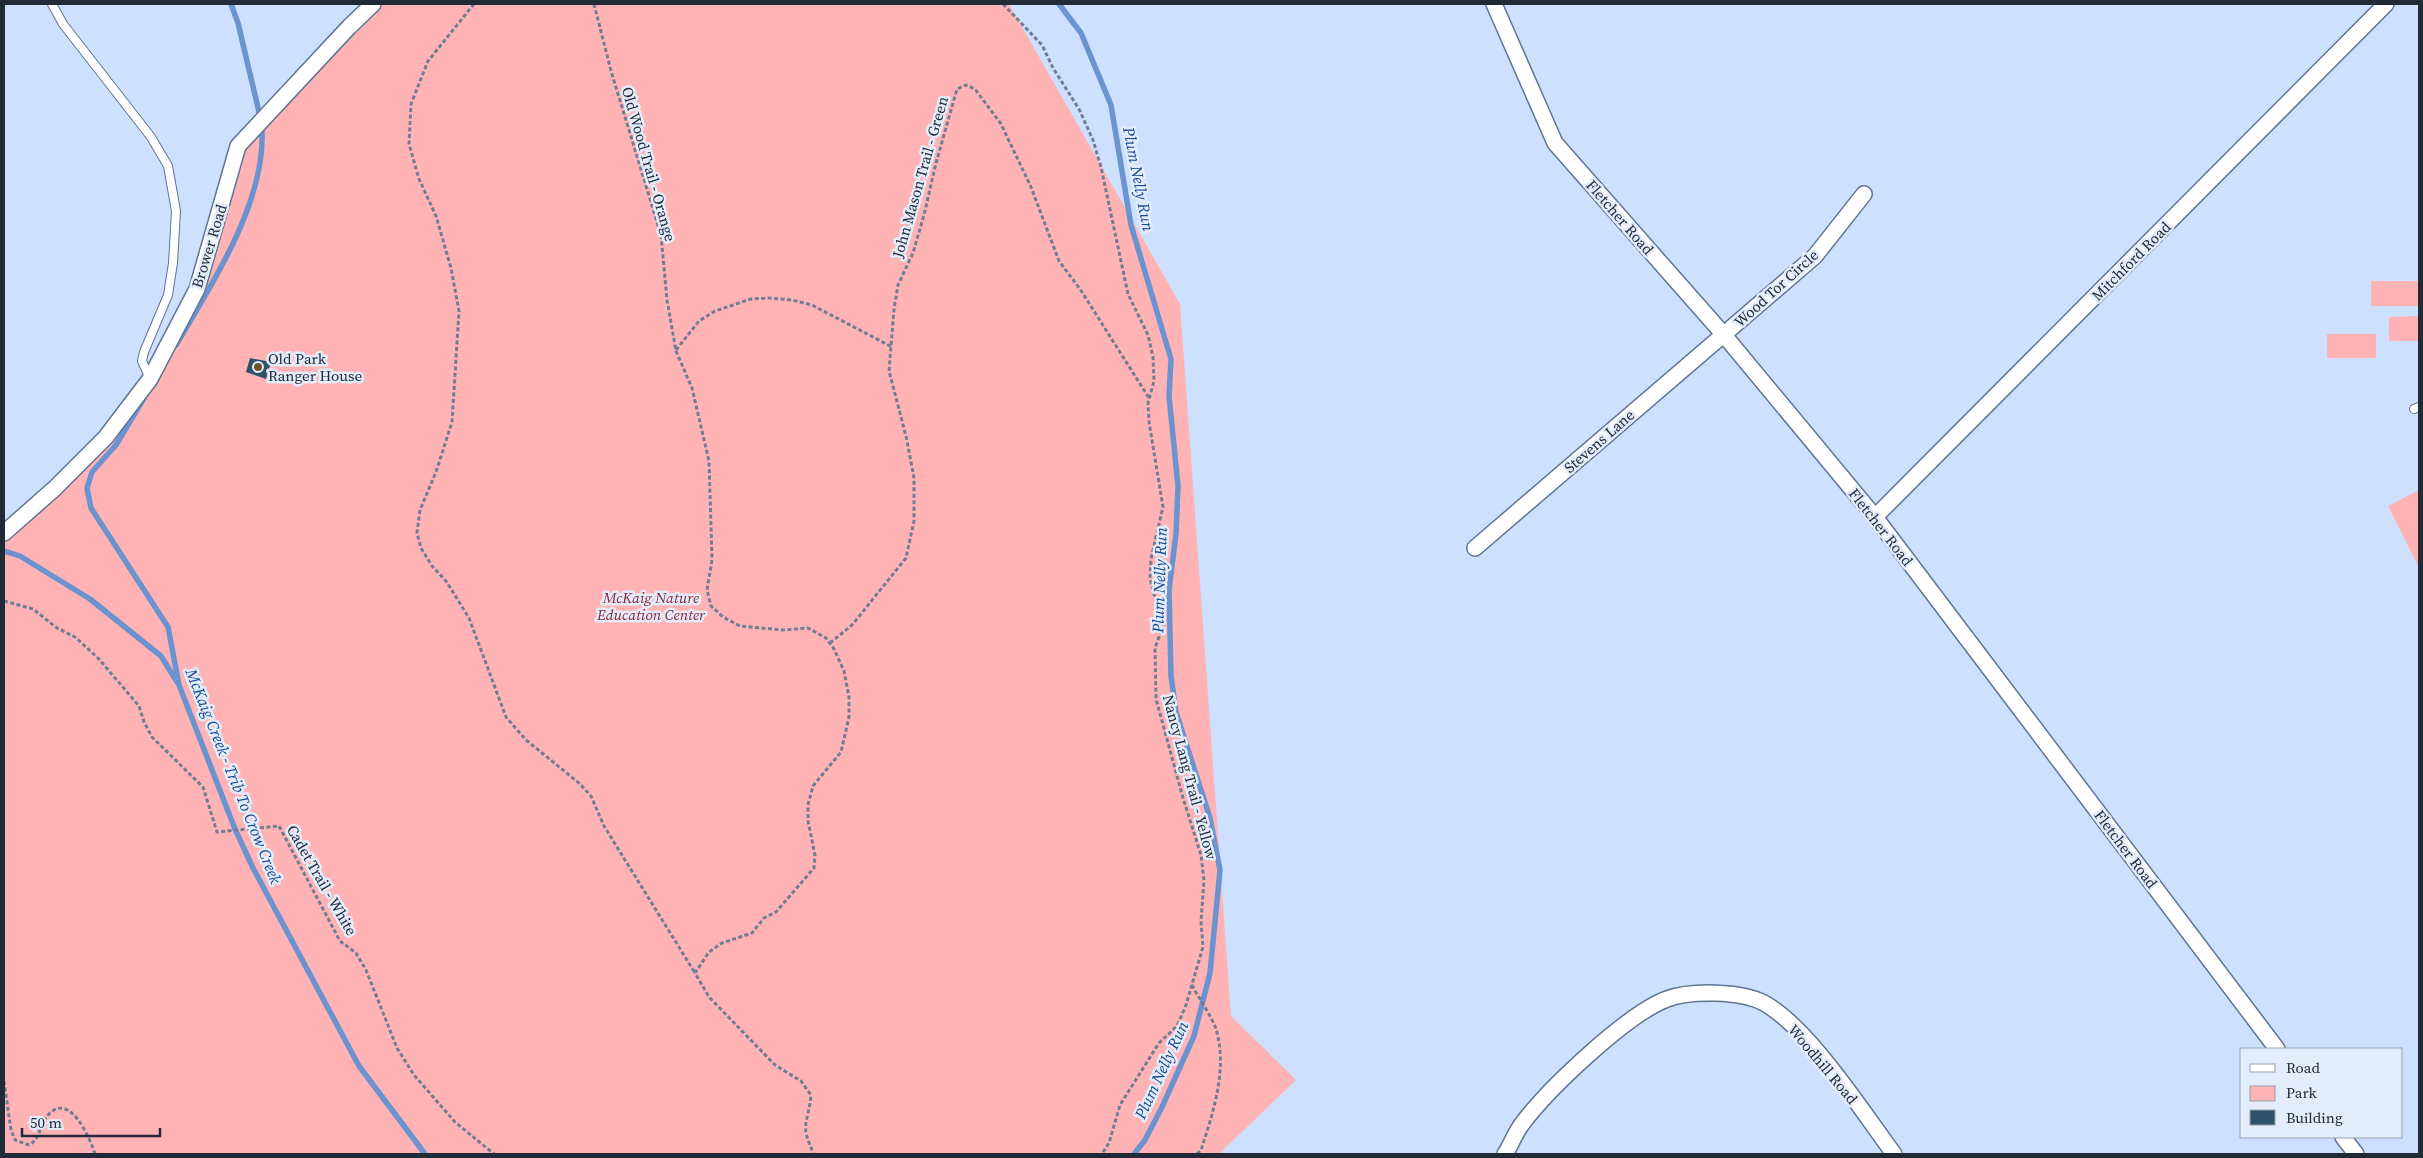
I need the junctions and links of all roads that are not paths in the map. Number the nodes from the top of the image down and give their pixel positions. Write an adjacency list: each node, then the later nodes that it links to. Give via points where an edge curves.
1 (52, 4): 7 (lane, via 74,39 151,137 168,166 176,211 173,263 168,295 142,362)
2 (373, 4): 7 (street, Brower Road, via 238,146 197,289)
3 (1494, 4): 6 (street, Fletcher Road, via 1555,143)
4 (2386, 4): 8 (street, Mitchford Road)
5 (1864, 194): 6 (street, Wood Tor Circle, via 1815,256)
6 (1724, 335): 8 (street, Fletcher Road); 10 (street, Stevens Lane)
7 (150, 379): 9 (street, Brower Road, via 106,437)
8 (1875, 517): 11 (street, Fletcher Road)
9 (4, 533)
10 (1474, 548)
11 (2276, 1048)
12 (2344, 1138): 15 (street)
13 (1505, 1154): 14 (street, Woodhill Road, via 1522,1125 1556,1086 1629,1020 1667,999 1687,994 1740,995 1763,1002 1783,1016 1800,1033)
14 (1894, 1154)
15 (2356, 1154)

